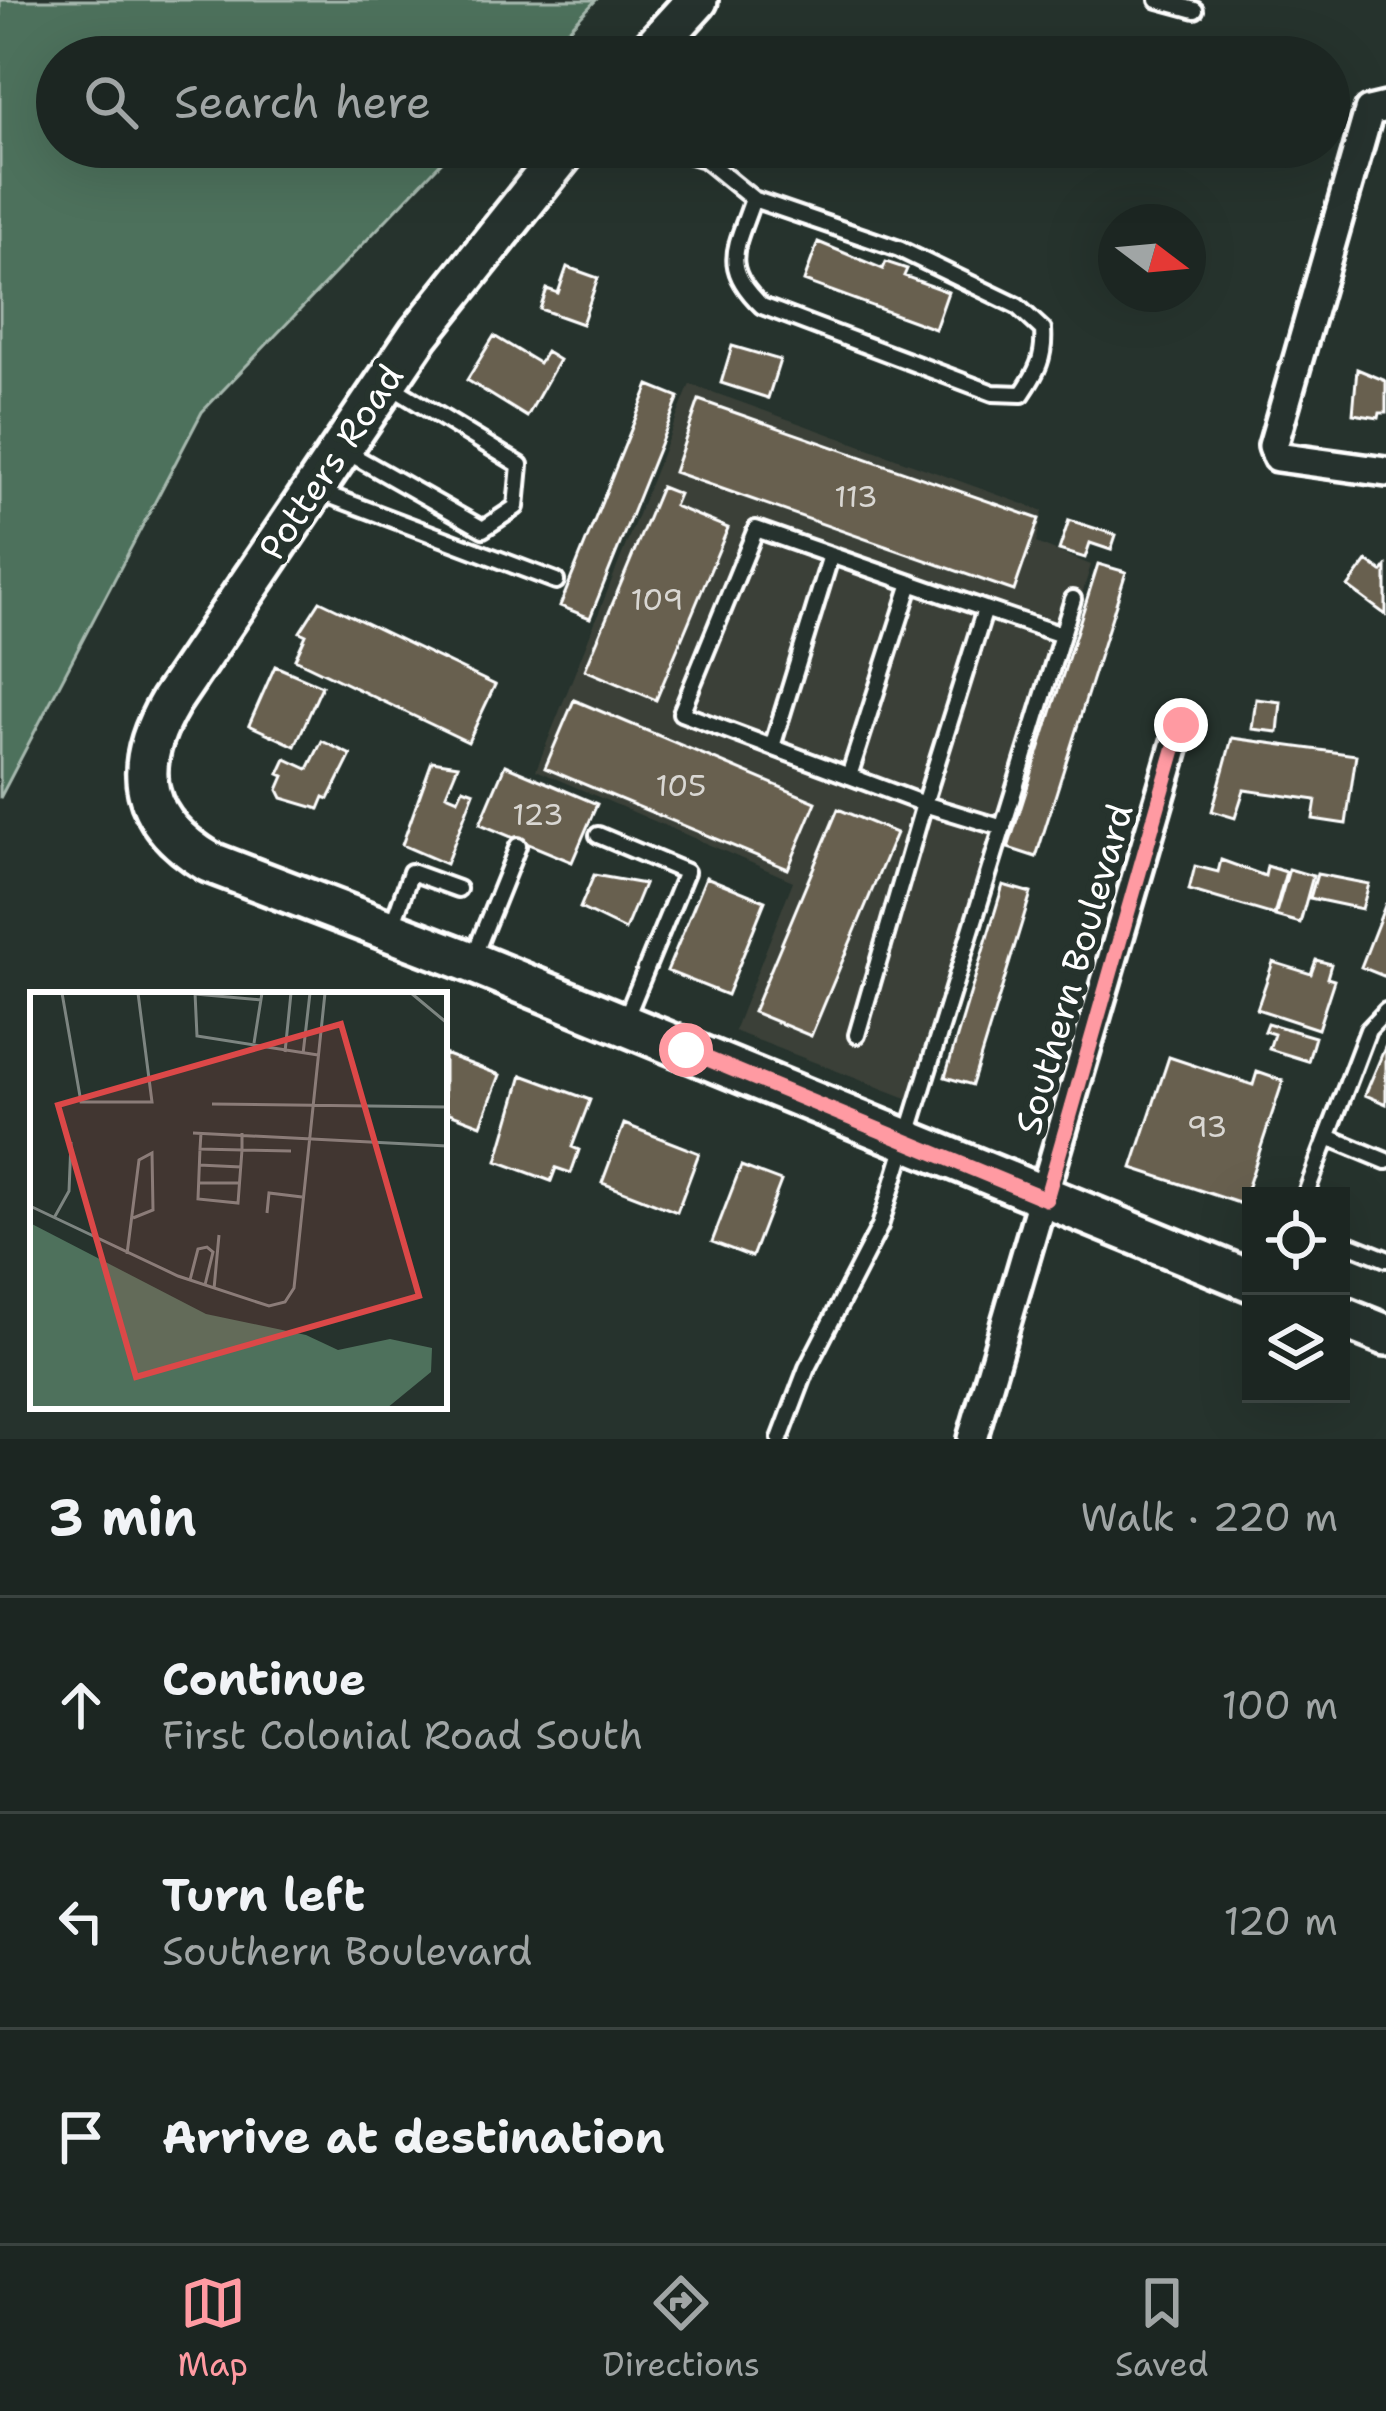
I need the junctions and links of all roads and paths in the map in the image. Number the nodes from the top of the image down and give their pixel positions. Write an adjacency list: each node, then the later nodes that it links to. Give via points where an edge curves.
1 (698, 0): 4 (street)
2 (1158, 0): 3 (lane)
3 (1196, 10)
4 (665, 36)
5 (1378, 109): 11 (street, via 1273,446 1277,457)
6 (550, 168): 9 (street, Potters Road)
7 (715, 168): 8 (lane)
8 (753, 200): 8 (lane, via 899,249 1017,306 1043,330 1035,375 1022,394 993,393 762,306 740,285 732,259)
9 (385, 382): 10 (street, Potters Road); 10 (lane, via 520,465 516,506 483,529)
10 (339, 447): 12 (street, Potters Road)
11 (1386, 472)
12 (310, 488): 14 (lane); 27 (street, Potters Road, via 158,723 146,762 152,803 182,846 209,862)
13 (831, 556): 15 (lane); 20 (lane); 20 (lane, via 756,529 681,713)
14 (556, 581)
15 (911, 583): 17 (lane); 21 (lane)
16 (1073, 599): 18 (lane)
17 (985, 609): 18 (lane); 22 (lane)
18 (1062, 635): 23 (lane)
19 (1181, 725): 36 (street, Southern Boulevard)
20 (772, 748): 21 (lane)
21 (849, 776): 22 (lane)
22 (924, 803): 23 (lane); 31 (lane)
23 (1003, 828): 33 (lane)
24 (598, 836): 30 (lane, via 686,872)
25 (518, 846): 28 (lane)
26 (458, 889): 27 (lane, via 411,872)
27 (390, 930): 28 (street)
28 (471, 962): 30 (street)
29 (1386, 1011): 32 (lane, via 1368,1030)
30 (623, 1024): 33 (street)
31 (856, 1035)
32 (1328, 1136): 34 (lane); 35 (lane)
33 (906, 1142): 36 (street); 42 (lane, via 880,1226)
34 (1386, 1161)
35 (1308, 1187)
36 (1046, 1199): 39 (street); 43 (street, Southern Boulevard)
37 (1350, 1245): 38 (lane)
38 (1386, 1259)
39 (1242, 1277)
40 (1350, 1321): 41 (street)
41 (1386, 1335)
42 (780, 1439)
43 (972, 1439)

